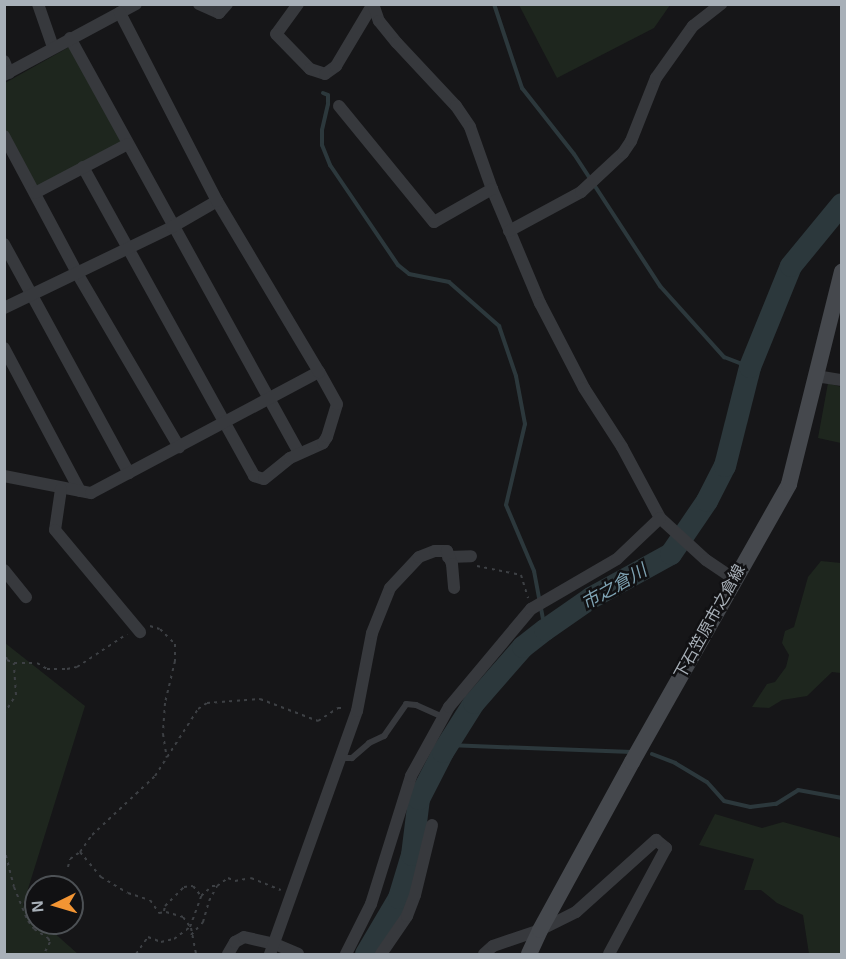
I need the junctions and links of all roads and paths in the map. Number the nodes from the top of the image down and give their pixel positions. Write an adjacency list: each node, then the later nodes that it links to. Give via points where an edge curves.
1 (38, 4): 10 (street)
2 (136, 4): 8 (street)
3 (199, 4): 4 (street, via 219,13)
4 (227, 4)
5 (298, 4): 6 (street, via 276,34 310,69 325,74 336,66)
6 (373, 4): 16 (street, via 396,43 456,106)
7 (721, 4): 20 (street, via 693,26 656,78 631,141 600,177 581,192)
8 (120, 13): 9 (street); 18 (street)
9 (70, 39): 10 (street); 14 (street)
10 (53, 47): 11 (street)
11 (6, 70)
12 (339, 106): 16 (street, via 434,222)
13 (4, 136): 17 (street)
14 (128, 144): 15 (street); 19 (street)
15 (83, 167): 17 (street); 22 (street)
16 (492, 189): 20 (street)
17 (35, 193): 24 (street)
18 (217, 201): 19 (street); 28 (street)
19 (172, 227): 22 (street); 31 (street)
20 (509, 231): 39 (street, via 540,303 584,388 622,447)
21 (4, 244): 25 (street)
22 (128, 248): 24 (street); 32 (street)
23 (842, 271): 29 (main road, 下石笠原市之倉線)
24 (77, 273): 25 (street); 33 (street)
25 (33, 293): 26 (street); 35 (street)
26 (4, 308)
27 (4, 348): 38 (street)
28 (319, 372): 31 (street); 34 (street, via 337,404 331,431 323,443)
29 (816, 376): 30 (street); 43 (main road, 下石笠原市之倉線, via 789,484)
30 (842, 380)
31 (269, 397): 32 (street); 34 (street)
32 (224, 421): 33 (street); 34 (street, via 254,476 264,479)
33 (179, 447): 35 (street)
34 (299, 453)
35 (129, 472): 38 (street, via 91,493)
36 (4, 476): 37 (street)
37 (61, 489): 38 (street); 47 (street, via 55,530)
38 (80, 491)
39 (660, 518): 43 (street, via 706,560); 46 (street, via 617,560)
40 (448, 557): 41 (street); 44 (street); 50 (street, via 447,551 420,557 390,588 372,633)
41 (473, 561): 46 (path, via 521,575)
42 (4, 570): 45 (street)
43 (734, 579): 64 (main road, 下石笠原市之倉線)
44 (454, 588)
45 (26, 597)
46 (531, 609): 52 (street, via 470,679)
47 (139, 631): 49 (path, via 94,653 77,667 58,670 37,663); 53 (path, via 150,626 160,629 175,644 176,661 165,703 163,735)
48 (4, 650): 49 (path, via 7,660)
49 (14, 663): 51 (path, via 16,695)
50 (357, 711): 53 (path, via 338,708 318,721 260,699 207,703 198,710); 54 (street)
51 (4, 714)
52 (443, 717): 54 (lane, via 406,704 384,736 352,758); 72 (street, via 411,776 371,904)
53 (167, 758): 57 (path, via 155,776 92,835)
54 (341, 758): 60 (street)
55 (432, 825): 73 (street, via 407,916)
56 (4, 848): 67 (path, via 28,921 50,942)
57 (80, 852): 58 (path, via 70,859); 62 (path, via 101,877 128,893 150,900 154,910)
58 (68, 867)
59 (217, 886): 60 (path, via 228,878 251,878); 61 (path); 65 (path, via 203,922)
60 (292, 894): 66 (street)
61 (201, 896): 62 (path, via 193,886 184,887); 63 (path)
62 (164, 912): 63 (path, via 183,917)
63 (190, 927): 65 (path); 68 (path, via 174,939 161,942 148,937)
64 (540, 930): 74 (street, via 493,946); 75 (main road, 下石笠原市之倉線); 76 (street, via 576,912 656,840 666,848)
65 (191, 935): 69 (path)
66 (272, 949): 70 (street, via 244,937 235,942); 71 (street)
67 (44, 954)
68 (136, 954)
69 (196, 954)
70 (228, 954)
71 (298, 954)
72 (346, 954)
73 (381, 954)
74 (484, 954)
75 (529, 954)
76 (609, 954)

